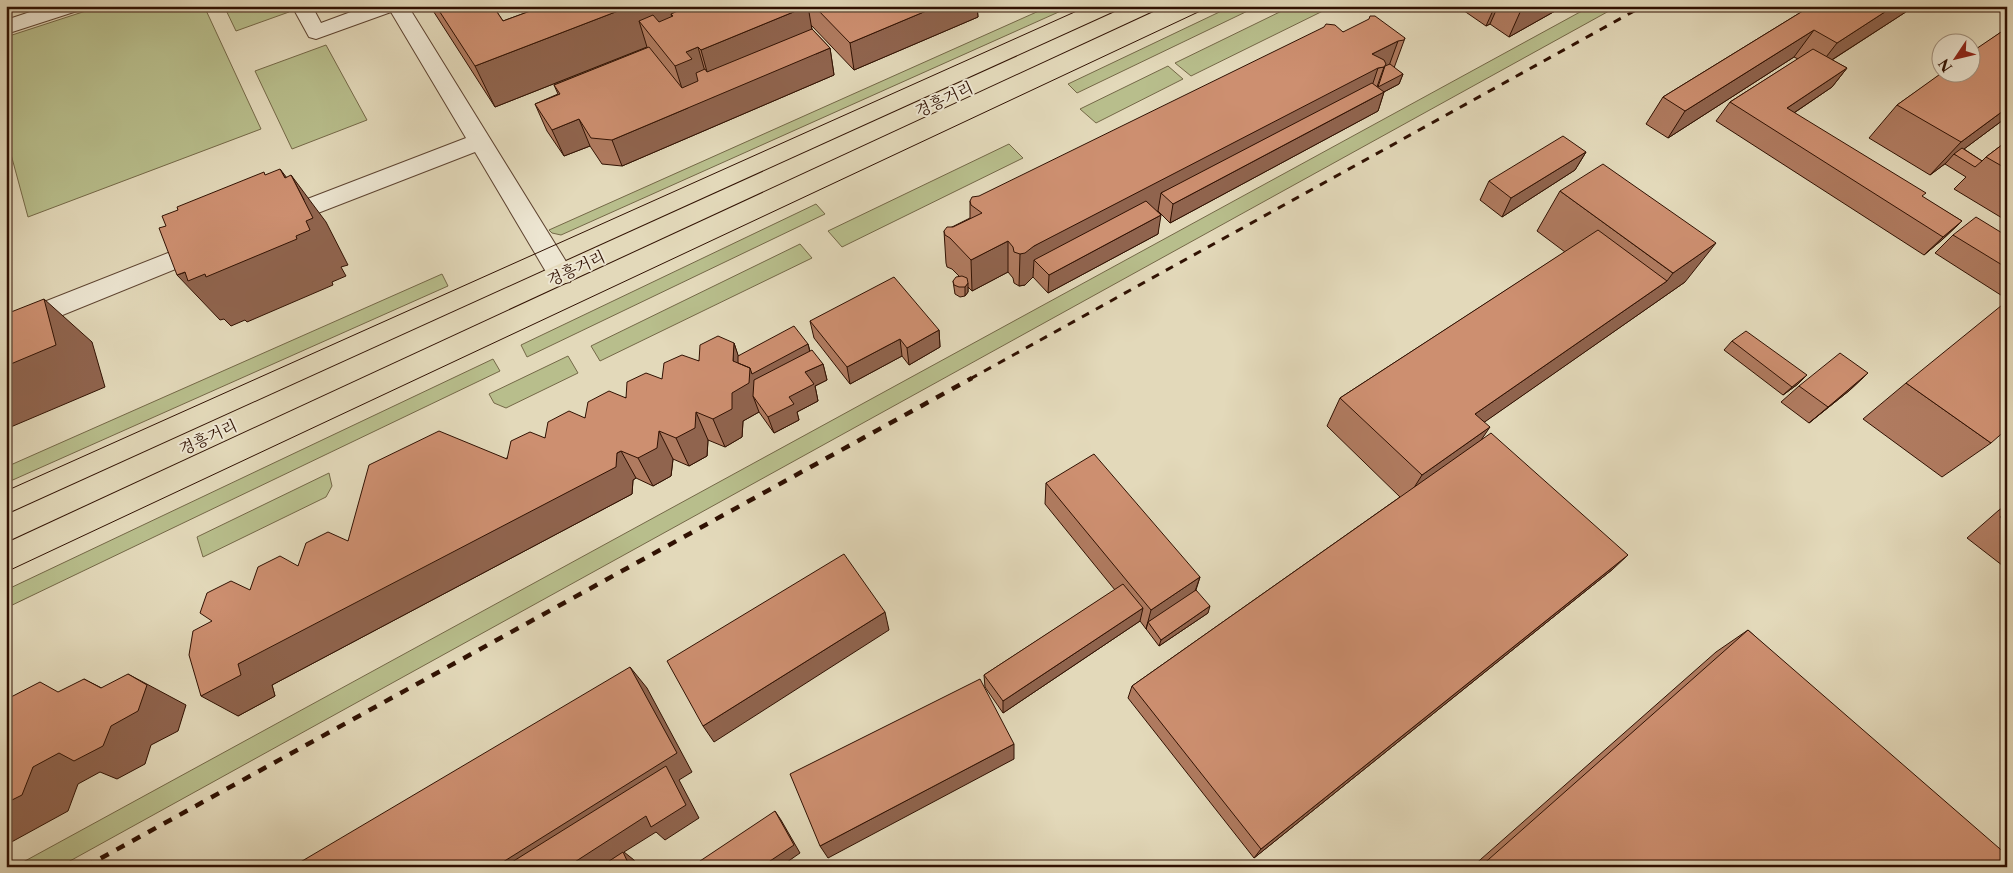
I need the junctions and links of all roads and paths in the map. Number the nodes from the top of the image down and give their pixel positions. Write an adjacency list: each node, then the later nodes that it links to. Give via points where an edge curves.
1 (70, 6): 8 (street)
2 (302, 6): 3 (street, via 316,32)
3 (388, 6)
4 (398, 6): 9 (street)
5 (534, 6): 6 (street, via 556,12)
6 (590, 6)
7 (1146, 6): 12 (main road, 경흥거리)
8 (6, 27)
9 (480, 141): 10 (street); 12 (street)
10 (257, 228)
11 (229, 238): 13 (street)
12 (562, 275): 14 (main road, 경흥거리)
13 (6, 328)
14 (6, 530)

